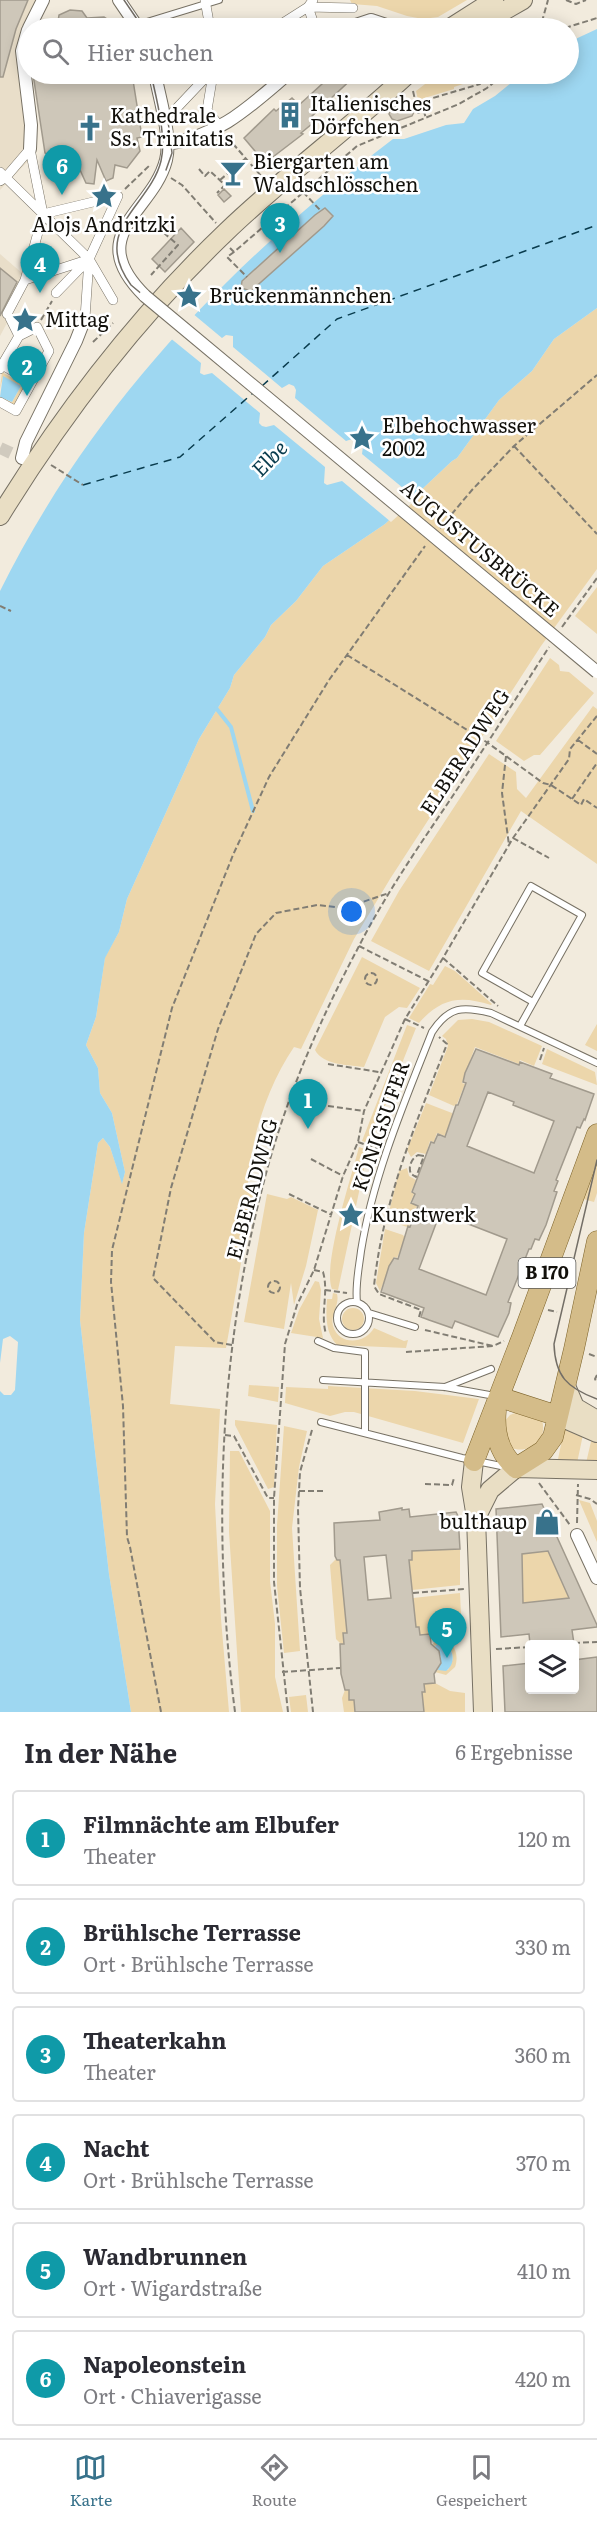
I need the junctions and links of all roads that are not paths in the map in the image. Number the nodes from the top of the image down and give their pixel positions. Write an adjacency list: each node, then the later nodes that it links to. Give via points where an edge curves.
1 (45, 0): 9 (street)
2 (120, 0): 10 (street)
3 (219, 0): 7 (lane)
4 (494, 0): 14 (main road)
5 (523, 0): 15 (main road)
6 (310, 3): 8 (street); 12 (street); 13 (street)
7 (206, 5): 11 (lane)
8 (353, 8)
9 (35, 18)
10 (132, 18)
11 (166, 18)
12 (288, 18)
13 (313, 18)
14 (466, 18)
15 (492, 18)
16 (26, 84): 25 (street, via 32,125)
17 (157, 84): 24 (street)
18 (201, 84): 22 (street)
19 (210, 84): 23 (street, via 207,110)
20 (276, 84): 23 (street)
21 (400, 84): 37 (main road, via 239,220 154,306)
22 (173, 112)
23 (220, 127): 24 (street, via 205,135)
24 (167, 144): 39 (street, AUGUSTUSBRÜCKE, bridge, via 161,172 127,223 120,243 128,275 145,296)
25 (30, 149): 26 (street); 27 (street)
26 (2, 177): 27 (street)
27 (43, 214): 28 (street); 28 (street, via 118,196); 29 (street)
28 (89, 259): 29 (street); 30 (street); 31 (street); 32 (street)
29 (25, 280): 33 (street, via 8,316)
30 (56, 293)
31 (113, 300)
32 (85, 318): 37 (street, via 26,442)
33 (19, 336): 34 (street); 35 (street, via 37,327 49,351)
34 (1, 367): 35 (street)
35 (32, 382): 36 (street, via 16,411)
36 (1, 406)
37 (29, 460): 38 (main road)
38 (0, 516)
39 (597, 672)
40 (533, 1002): 40 (lane, via 482,973 531,886 582,915); 41 (lane)
41 (520, 1026): 42 (lane); 45 (lane, KÖNIGSUFER, via 473,1008 455,1009 432,1032 366,1219)
42 (597, 1063)
43 (597, 1134): 54 (main road, B 170)
44 (597, 1241): 52 (main road, B 170)
45 (357, 1302): 46 (lane); 46 (lane, via 346,1303 338,1311 337,1323 344,1332 361,1333 369,1325)
46 (369, 1313): 47 (lane)
47 (415, 1328)
48 (318, 1341): 51 (lane, via 334,1348 365,1352)
49 (491, 1369): 53 (lane)
50 (323, 1380): 51 (lane)
51 (366, 1382): 53 (lane); 59 (lane)
52 (566, 1386): 55 (main road, B 170); 56 (main road, via 575,1407)
53 (442, 1387): 54 (lane)
54 (499, 1397): 55 (main road); 60 (main road); 61 (main road, via 496,1436 508,1461)
55 (558, 1416): 58 (main road); 61 (main road, B 170, via 548,1445)
56 (597, 1420)
57 (321, 1422): 59 (lane)
58 (597, 1432)
59 (365, 1433): 60 (lane)
60 (474, 1461): 61 (lane); 63 (main road, via 471,1487)
61 (516, 1468): 62 (main road); 63 (main road, via 490,1490)
62 (597, 1470)
63 (476, 1518): 66 (main road)
64 (577, 1535): 65 (street)
65 (597, 1578)
66 (483, 1712)

